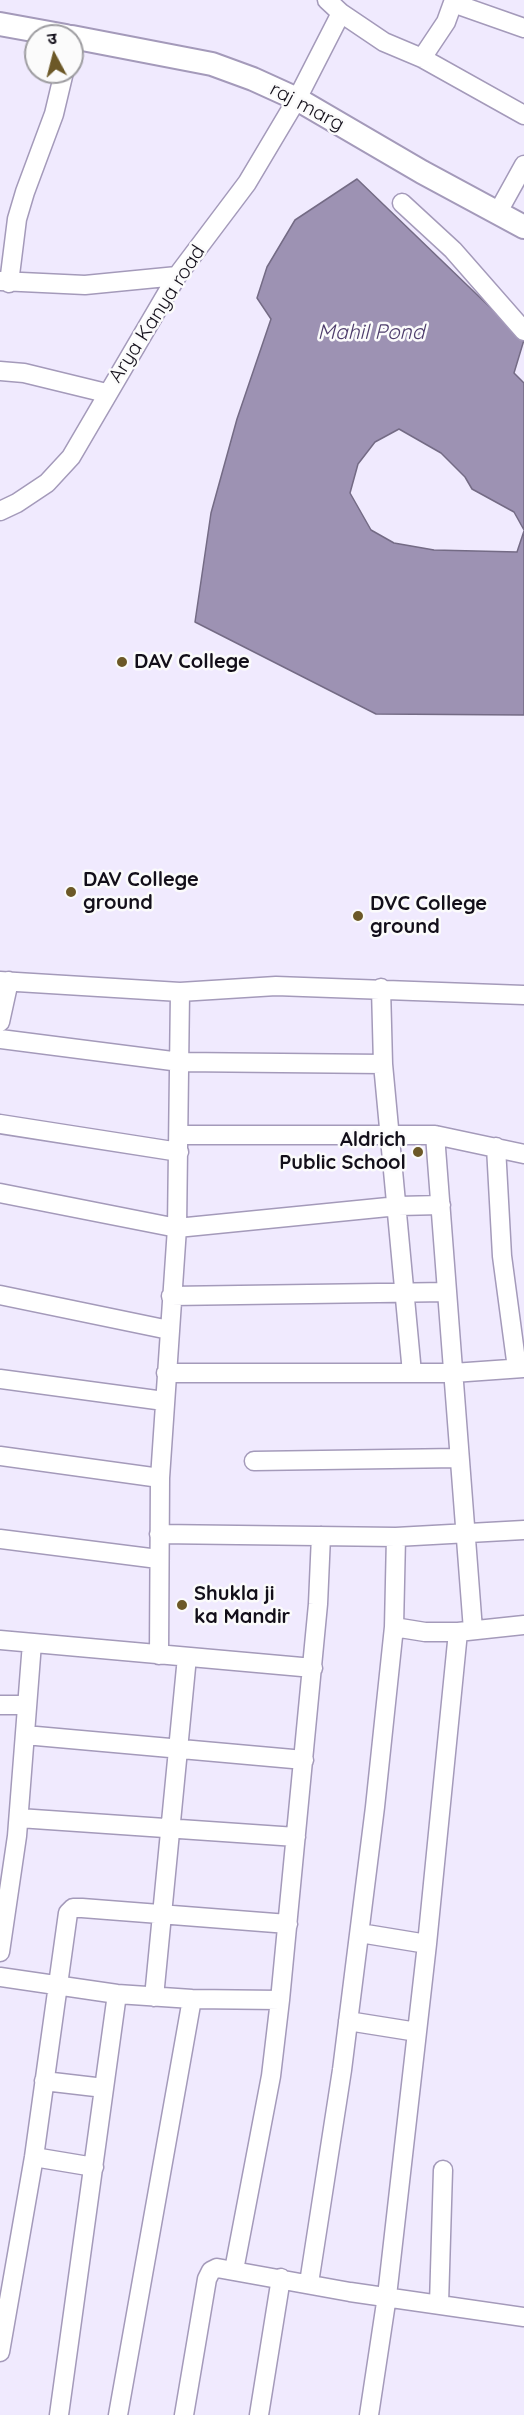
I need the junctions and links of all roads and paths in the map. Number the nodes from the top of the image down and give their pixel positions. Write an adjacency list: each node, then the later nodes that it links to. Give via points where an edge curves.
1 (327, 0): 3 (street)
2 (453, 2): 6 (street); 8 (street, via 446,22)
3 (340, 13): 8 (street, via 384,42); 10 (street, Arya Kanya road)
4 (0, 24): 5 (main road)
5 (24, 28)
6 (524, 28)
7 (84, 39): 10 (main road, raj marg, via 212,64)
8 (422, 58): 11 (street)
9 (61, 84): 17 (street, via 17,219)
10 (297, 99): 14 (main road, raj marg); 16 (street, Arya Kanya road, via 248,183)
11 (524, 115)
12 (524, 165): 14 (street)
13 (402, 202): 18 (street, via 453,250)
14 (498, 212): 15 (main road, raj marg)
15 (524, 226)
16 (177, 276): 17 (street, via 85,285); 20 (street, Arya Kanya road)
17 (5, 282)
18 (524, 331)
19 (0, 371): 20 (street)
20 (106, 393): 21 (street, Arya Kanya road, via 71,457 47,483)
21 (0, 511)
22 (4, 981): 24 (street); 26 (street)
23 (381, 988): 24 (street, via 276,986); 25 (street); 29 (street)
24 (180, 992): 28 (street)
25 (524, 995)
26 (0, 1022)
27 (0, 1039): 28 (street)
28 (180, 1062): 29 (street); 33 (street)
29 (383, 1064): 31 (street)
30 (0, 1124): 33 (street)
31 (392, 1133): 32 (street); 33 (street); 38 (street)
32 (435, 1135): 34 (street); 37 (street)
33 (179, 1144): 39 (street)
34 (496, 1148): 35 (street); 45 (street, via 502,1256)
35 (524, 1154)
36 (0, 1193): 39 (street)
37 (441, 1205): 38 (street); 40 (street)
38 (398, 1206): 39 (street); 41 (street)
39 (177, 1228): 43 (street)
40 (447, 1292): 41 (street); 48 (street)
41 (402, 1293): 43 (street); 47 (street)
42 (0, 1294): 44 (street)
43 (171, 1296): 44 (street)
44 (169, 1330): 46 (street)
45 (520, 1368): 48 (street)
46 (166, 1373): 47 (street); 50 (street)
47 (411, 1373): 48 (street)
48 (453, 1373): 52 (street)
49 (0, 1379): 50 (street)
50 (164, 1401): 54 (street)
51 (0, 1456): 54 (street)
52 (458, 1458): 53 (street); 56 (street)
53 (254, 1461)
54 (160, 1478): 57 (street)
55 (524, 1530): 56 (street)
56 (465, 1533): 59 (street); 64 (street)
57 (159, 1534): 58 (street); 61 (street)
58 (321, 1536): 59 (street); 69 (street)
59 (396, 1537): 63 (street)
60 (0, 1539): 61 (street)
61 (158, 1559): 67 (street)
62 (524, 1625): 64 (street)
63 (394, 1627): 64 (street, via 425,1632); 80 (street)
64 (465, 1631): 82 (street)
65 (0, 1640): 66 (street)
66 (32, 1643): 67 (street); 71 (street)
67 (159, 1654): 68 (street)
68 (187, 1657): 69 (street); 73 (street)
69 (313, 1668): 74 (street)
70 (0, 1705): 71 (street)
71 (27, 1705): 72 (street)
72 (25, 1735): 73 (street); 76 (street)
73 (177, 1747): 74 (street); 75 (street)
74 (304, 1760): 77 (street)
75 (170, 1827): 76 (street); 77 (street); 78 (street)
76 (12, 1830): 81 (street)
77 (296, 1837): 79 (street)
78 (162, 1915): 79 (street); 84 (street, via 73,1908 66,1923); 86 (street)
79 (288, 1924): 88 (street)
80 (360, 1933): 82 (street); 89 (street)
81 (1, 1944)
82 (427, 1944): 90 (street)
83 (0, 1977): 84 (street)
84 (57, 1987): 85 (street); 91 (street)
85 (117, 1994): 86 (street); 92 (street)
86 (154, 1997): 87 (street)
87 (192, 2000): 88 (street); 104 (street)
88 (280, 2000): 96 (street, via 271,2076)
89 (348, 2021): 90 (street); 98 (street)
90 (417, 2032): 99 (street)
91 (44, 2081): 92 (street); 93 (street)
92 (104, 2088): 94 (street)
93 (34, 2157): 94 (street); 102 (street)
94 (94, 2167): 103 (street)
95 (443, 2170): 100 (street)
96 (234, 2270): 97 (street); 105 (street, via 217,2268 207,2279)
97 (281, 2278): 98 (street); 106 (street)
98 (309, 2283): 99 (street)
99 (387, 2296): 100 (street); 107 (street)
100 (439, 2304): 101 (street)
101 (524, 2317)
102 (0, 2352)
103 (59, 2415)
104 (118, 2415)
105 (184, 2415)
106 (259, 2415)
107 (369, 2415)

